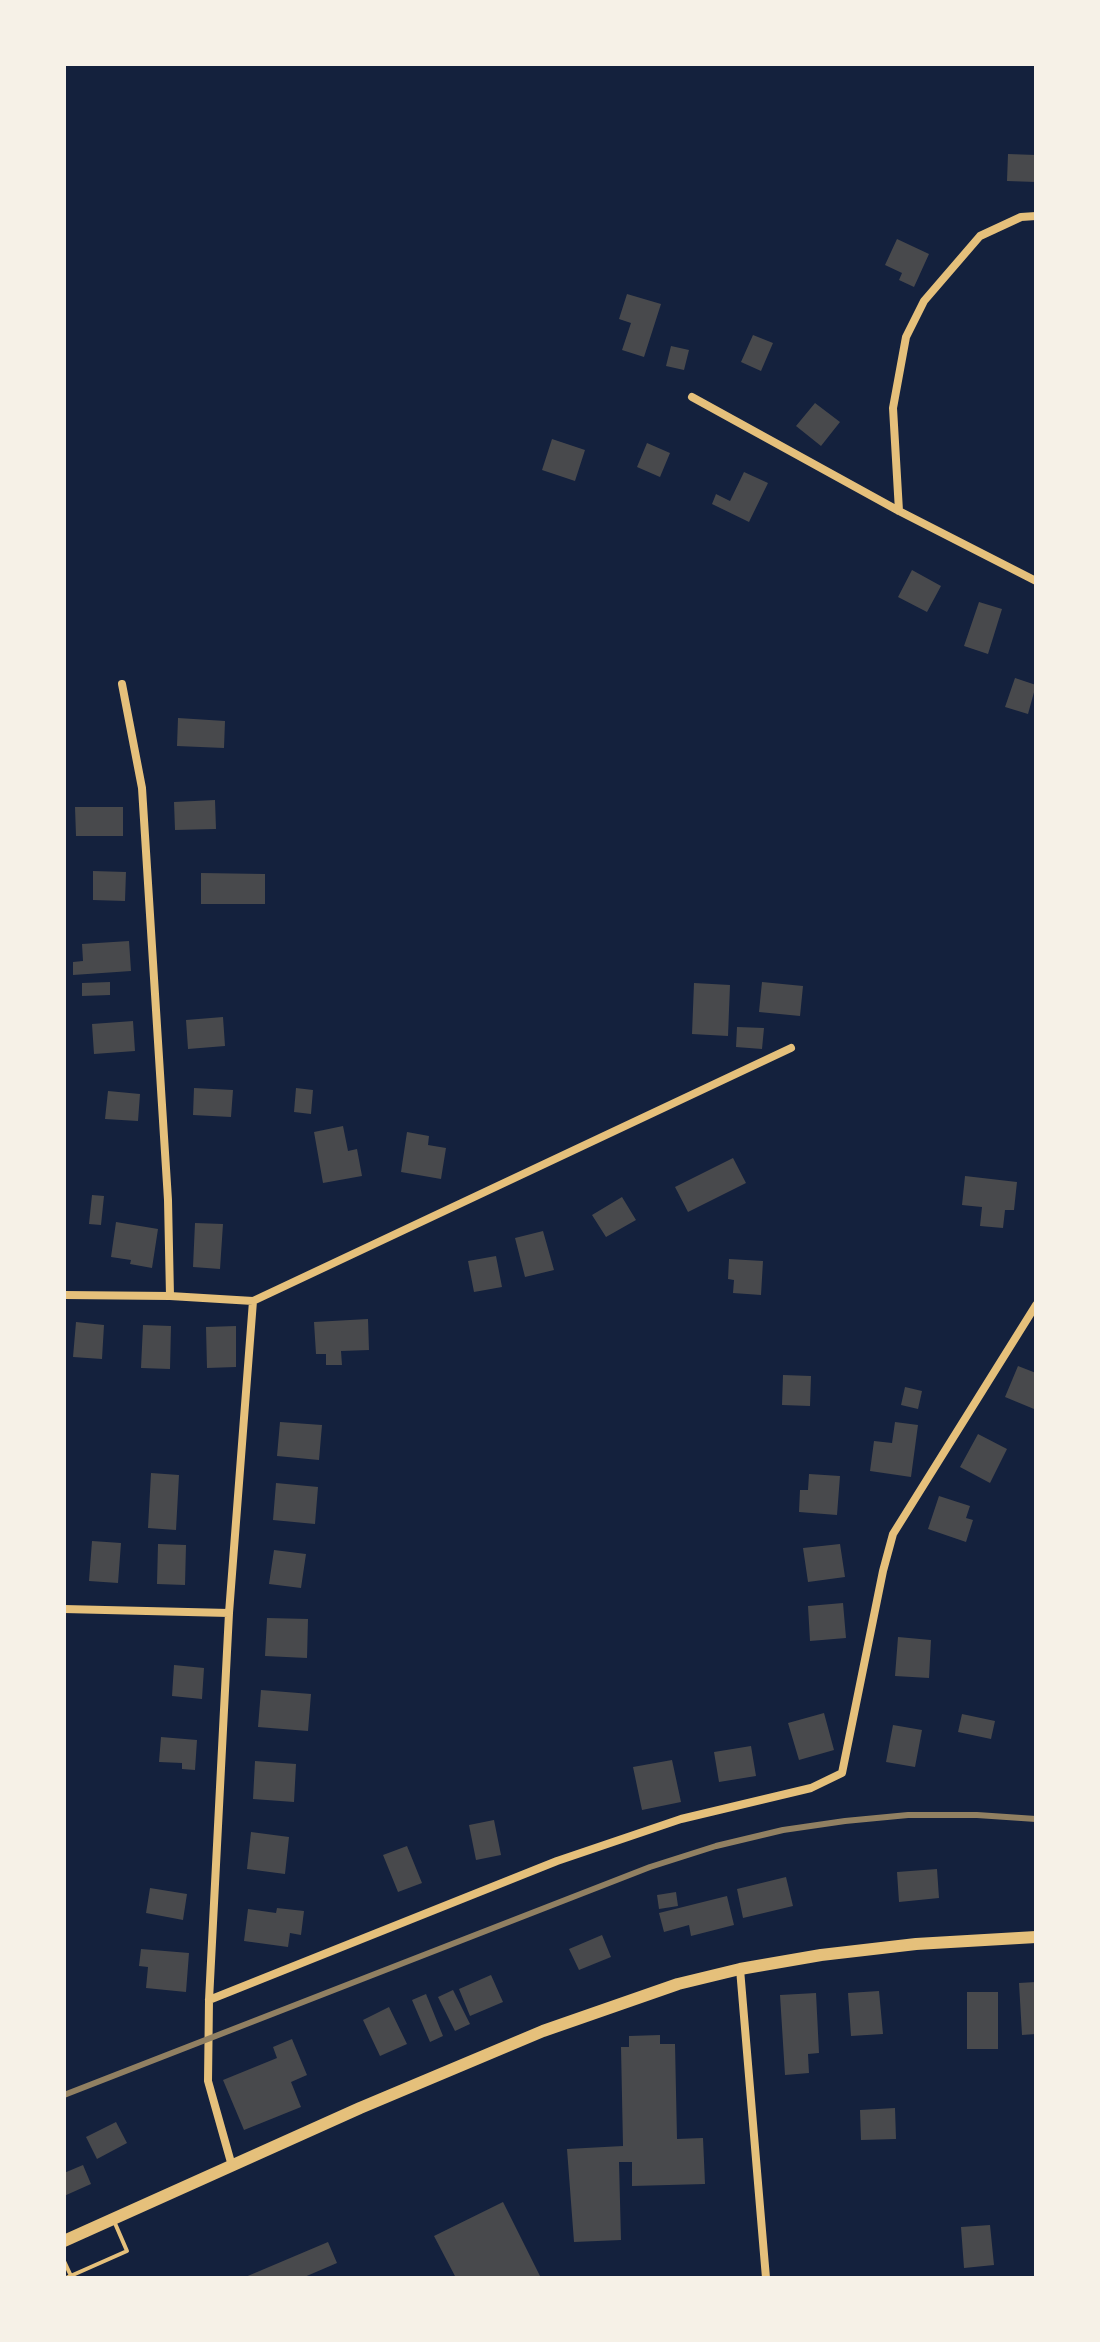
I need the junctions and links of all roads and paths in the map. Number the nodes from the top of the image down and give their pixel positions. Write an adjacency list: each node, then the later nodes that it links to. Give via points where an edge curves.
1 (1036, 216): 3 (street, via 1021,217 980,236 924,301 906,337 893,408)
2 (692, 397): 3 (street)
3 (899, 511): 4 (street)
4 (1036, 581)
5 (122, 684): 8 (street, via 142,788)
6 (791, 1048): 9 (street)
7 (64, 1295): 8 (street)
8 (170, 1296): 9 (street)
9 (253, 1301): 12 (street)
10 (1036, 1305): 15 (street, via 893,1534 842,1773 811,1788 681,1819 557,1861)
11 (64, 1609): 12 (street)
12 (229, 1613): 15 (street)
13 (1036, 1937): 14 (main road, via 916,1944)
14 (740, 1969): 16 (main road, via 678,1984 543,2031); 21 (street)
15 (209, 2000): 16 (street, via 208,2081)
16 (232, 2166): 17 (main road)
17 (113, 2219): 18 (main road); 20 (lane, via 127,2251)
18 (64, 2241)
19 (64, 2261): 20 (lane)
20 (70, 2277)
21 (766, 2278)

